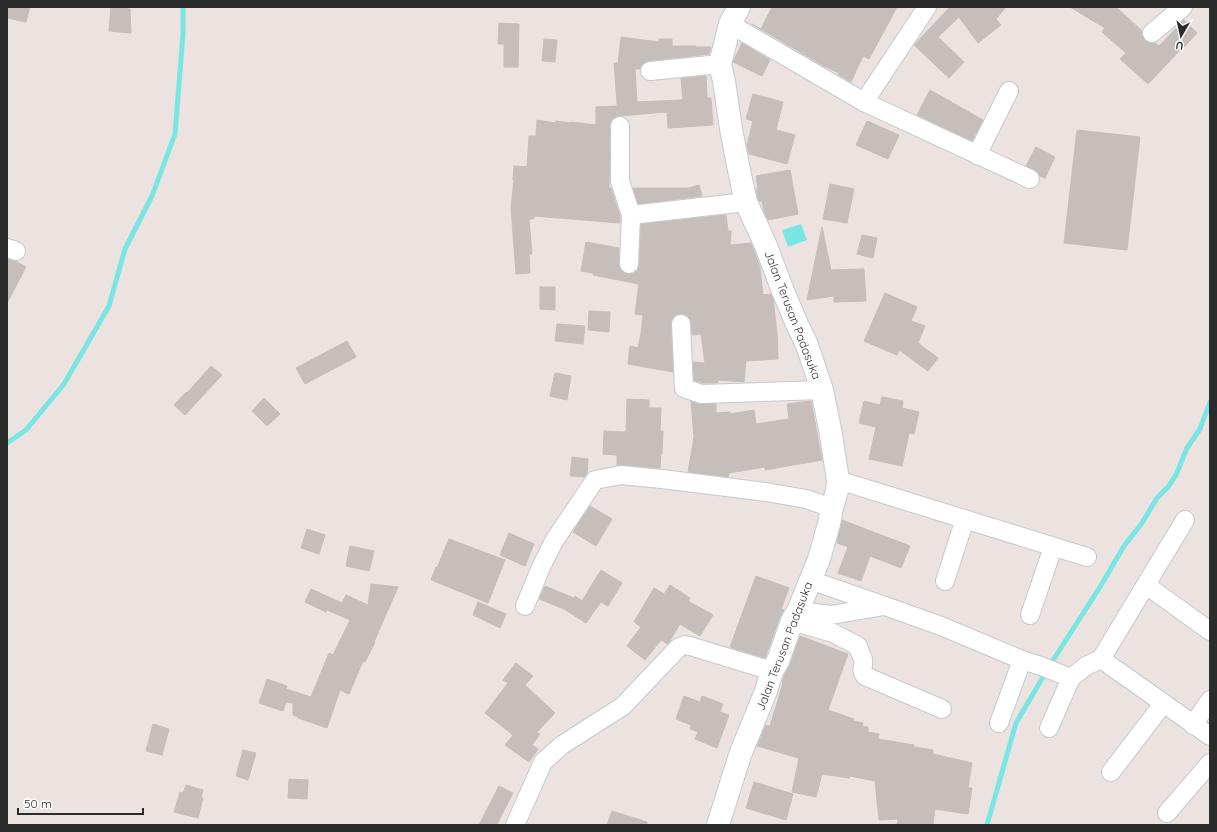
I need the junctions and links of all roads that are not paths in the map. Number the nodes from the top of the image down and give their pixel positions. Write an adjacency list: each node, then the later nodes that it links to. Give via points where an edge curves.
1 (927, 7): 8 (street)
2 (1183, 7): 4 (street)
3 (734, 16): 5 (street, Jalan Terusan Padasuka); 8 (street)
4 (1152, 33)
5 (720, 64): 6 (street); 12 (street, Jalan Terusan Padasuka)
6 (650, 71)
7 (1009, 91): 10 (street)
8 (864, 102): 10 (street)
9 (620, 126): 13 (street, via 620,181)
10 (977, 155): 11 (street)
11 (1030, 179)
12 (746, 202): 13 (street); 16 (street, Jalan Terusan Padasuka, via 807,345)
13 (631, 215): 14 (street)
14 (629, 264)
15 (681, 324): 16 (street, via 684,388 701,394)
16 (822, 390): 17 (street, Jalan Terusan Padasuka)
17 (838, 480): 18 (street, Jalan Terusan Padasuka); 19 (street)
18 (832, 508): 23 (street, Jalan Terusan Padasuka, via 819,558); 26 (street, via 806,499 766,492 662,479 621,475 595,480 554,541)
19 (965, 519): 21 (street); 24 (street)
20 (1185, 520): 25 (street)
21 (1054, 547): 22 (street); 28 (street)
22 (1088, 557)
23 (810, 580): 27 (street); 29 (street, Jalan Terusan Padasuka)
24 (945, 581)
25 (1146, 585): 30 (street); 31 (street)
26 (525, 606)
27 (885, 606): 29 (street, via 831,615); 32 (street)
28 (1030, 615)
29 (795, 616): 33 (street, Jalan Terusan Padasuka); 37 (street, via 858,646 863,661 863,675)
30 (1208, 627)
31 (1101, 659): 34 (street, via 1086,666); 36 (street)
32 (1022, 660): 34 (street); 38 (street)
33 (772, 670): 45 (street, via 690,646 678,648 623,706 562,746 543,762); 46 (street, Jalan Terusan Padasuka)
34 (1071, 678): 40 (street)
35 (1210, 700): 39 (street)
36 (1163, 704): 39 (street); 43 (street)
37 (942, 709)
38 (999, 723)
39 (1193, 725): 41 (street)
40 (1049, 728)
41 (1210, 736)
42 (1210, 763): 44 (street)
43 (1111, 772)
44 (1167, 813)
45 (515, 825)
46 (718, 825)

